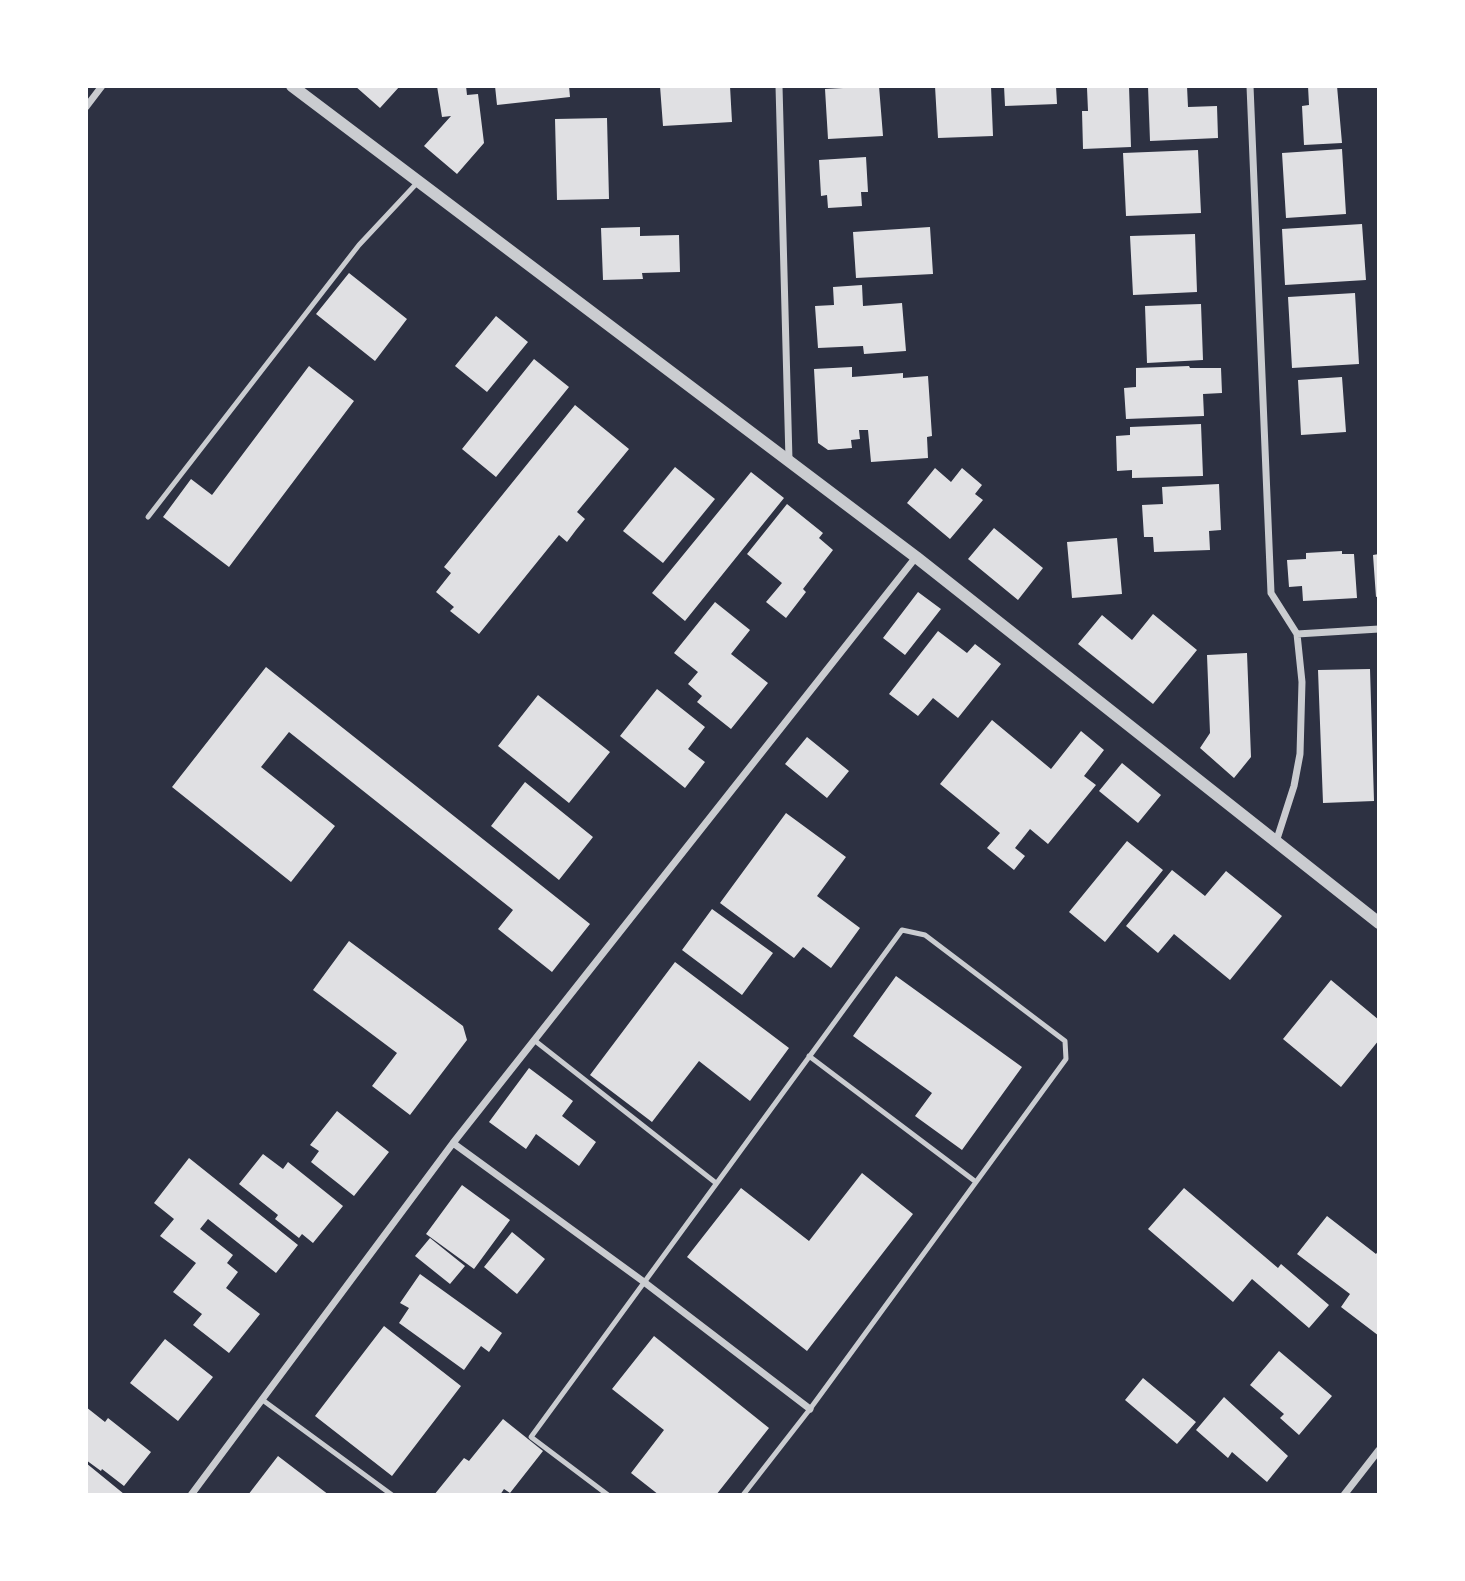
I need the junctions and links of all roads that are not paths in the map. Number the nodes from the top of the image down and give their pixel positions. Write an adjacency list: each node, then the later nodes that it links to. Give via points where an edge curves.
1 (102, 86): 5 (street)
2 (292, 86): 6 (street)
3 (779, 86): 7 (street)
4 (1250, 86): 11 (street, via 1271,593)
5 (86, 107)
6 (417, 183): 7 (street); 8 (lane, via 359,245)
7 (789, 461): 9 (street)
8 (148, 517)
9 (916, 557): 12 (street); 14 (street)
10 (1379, 629): 11 (street)
11 (1297, 634): 12 (street, via 1303,682 1300,754)
12 (1276, 843): 13 (street)
13 (1379, 923)
14 (534, 1040): 16 (street); 18 (lane)
15 (810, 1056): 17 (lane); 17 (lane, via 902,930 925,935 936,943 1065,1041 1066,1059); 18 (lane)
16 (453, 1143): 19 (street); 20 (street)
17 (976, 1182): 21 (lane)
18 (716, 1183): 19 (lane)
19 (644, 1282): 21 (street); 25 (lane, via 531,1437)
20 (264, 1401): 23 (street); 24 (lane)
21 (810, 1409): 26 (lane)
22 (1379, 1450): 27 (street)
23 (191, 1495)
24 (393, 1495)
25 (608, 1495)
26 (743, 1495)
27 (1344, 1495)

